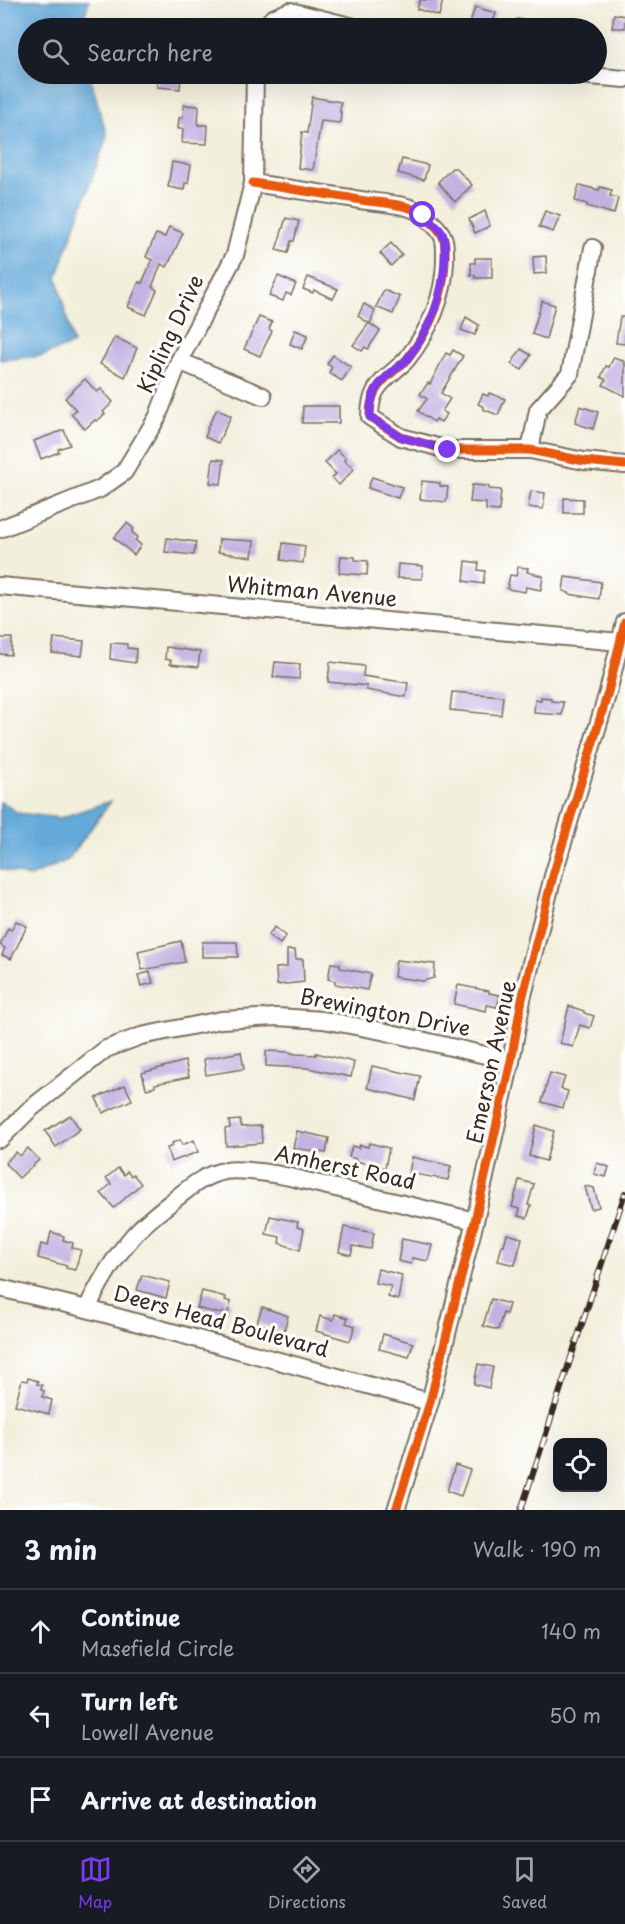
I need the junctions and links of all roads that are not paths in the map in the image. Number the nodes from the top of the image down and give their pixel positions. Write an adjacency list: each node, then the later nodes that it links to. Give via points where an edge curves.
1 (276, 18): 2 (street, via 290,11)
2 (318, 18)
3 (607, 77): 4 (street)
4 (625, 78)
5 (255, 84): 6 (street, Kipling Drive)
6 (253, 183): 8 (street, Kipling Drive, via 235,255); 10 (street, via 405,207 416,210 441,230 445,239 444,272 435,312 406,361 378,385 370,400 370,417 401,437 448,450)
7 (593, 248): 10 (street, via 570,374 538,411)
8 (179, 361): 9 (street); 12 (street, Kipling Drive, via 157,418 124,472 100,489)
9 (263, 396)
10 (530, 450): 11 (street)
11 (625, 465)
12 (0, 529)
13 (0, 586): 15 (street, Whitman Avenue)
14 (625, 622): 15 (street, Emerson Avenue)
15 (620, 642): 16 (street, Emerson Avenue, via 553,876)
16 (511, 1061): 17 (street, Brewington Drive, via 323,1020 222,1020 141,1036 106,1049 29,1110); 18 (street, Emerson Avenue)
17 (0, 1139)
18 (475, 1221): 20 (street, Amherst Road, via 286,1175 227,1170 190,1187 141,1228 99,1283); 21 (street, Emerson Avenue)
19 (0, 1288): 20 (street, Deers Head Boulevard)
20 (87, 1309): 21 (street, Deers Head Boulevard)
21 (430, 1402): 22 (street, Emerson Avenue)
22 (396, 1510)

